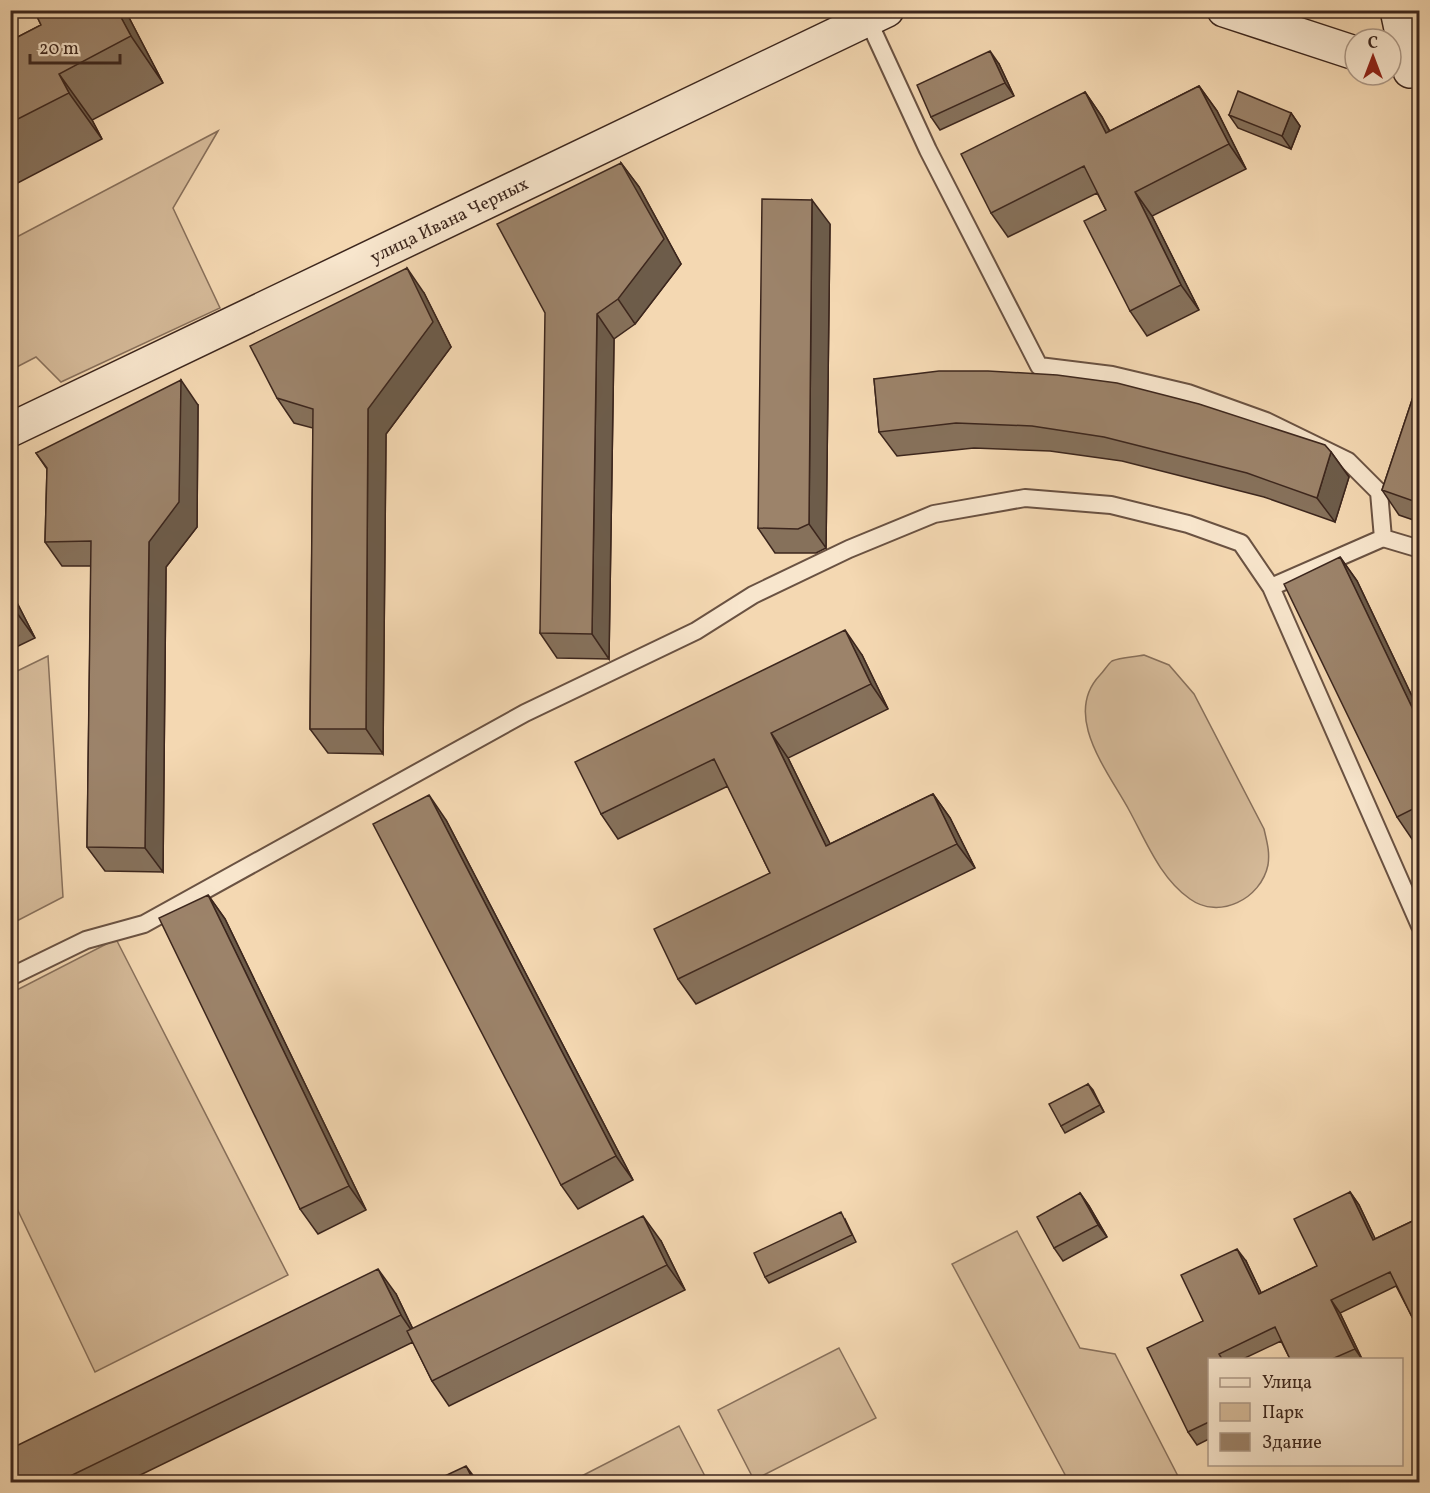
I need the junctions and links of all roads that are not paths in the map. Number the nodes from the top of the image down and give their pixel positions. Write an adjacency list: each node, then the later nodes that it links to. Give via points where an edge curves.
1 (1224, 10): 4 (street)
2 (1397, 10): 5 (street)
3 (878, 15): 6 (street, улица Ивана Черных); 7 (lane, via 928,150 1039,366 1112,375 1188,393 1266,421 1348,461 1379,492)
4 (1343, 49)
5 (1407, 70)
6 (10, 430)
7 (1383, 538): 8 (lane); 9 (lane)
8 (1419, 549)
9 (1271, 587): 10 (lane); 11 (lane, via 1241,543 1188,524 1111,505 1025,498 934,514 753,595 696,631 525,713 144,924 87,939)
10 (1419, 926)
11 (10, 977)

